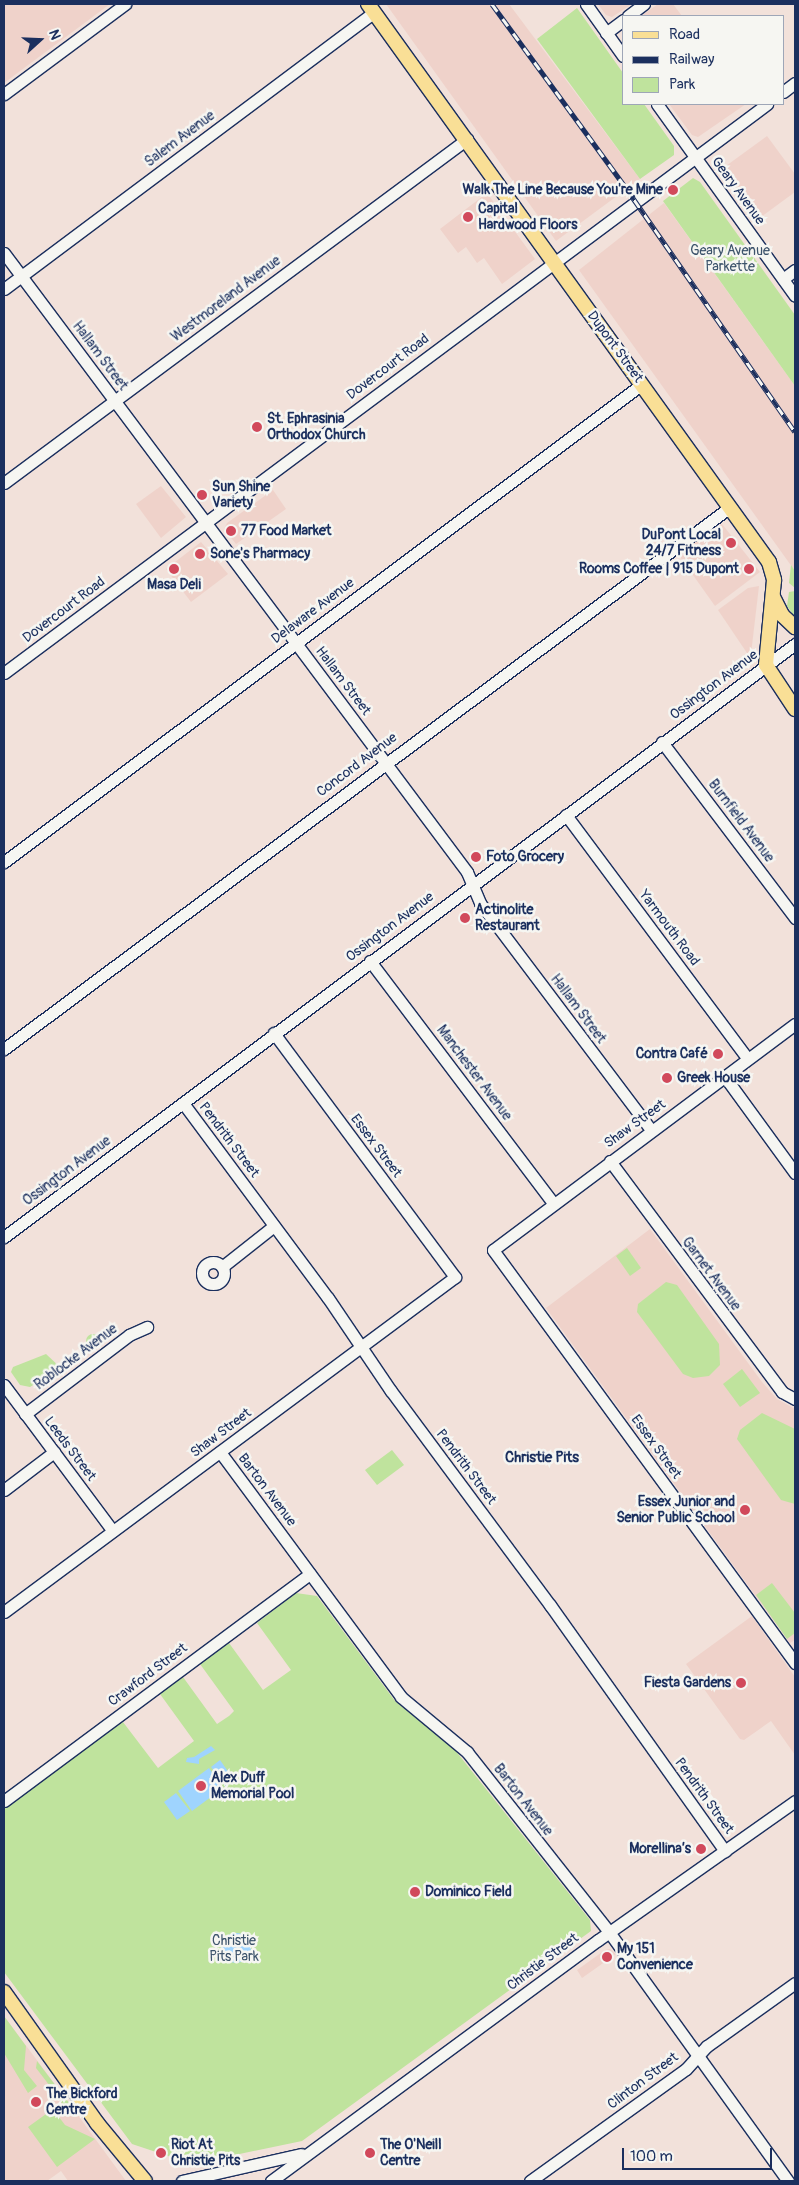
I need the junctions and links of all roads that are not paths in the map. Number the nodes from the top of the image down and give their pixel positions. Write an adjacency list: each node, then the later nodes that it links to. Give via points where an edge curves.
1 (125, 4): 11 (street)
2 (586, 4): 7 (street)
3 (644, 4): 5 (street)
4 (371, 8): 14 (main road, Dupont Street); 19 (street, Salem Avenue)
5 (629, 15)
6 (622, 21): 7 (street)
7 (606, 33): 8 (street)
8 (622, 55)
9 (795, 83): 10 (street)
10 (784, 91)
11 (4, 94)
12 (658, 105): 15 (street, Geary Avenue)
13 (766, 105): 15 (street, Dovercourt Road)
14 (466, 138): 17 (main road, Dupont Street); 24 (street, Westmoreland Avenue)
15 (696, 157): 17 (street, Dovercourt Road); 20 (street, Geary Avenue)
16 (4, 252): 19 (street, Hallam Street)
17 (554, 263): 23 (main road, Dupont Street); 27 (street, Dovercourt Road)
18 (795, 270): 20 (street)
19 (21, 276): 21 (street, Salem Avenue); 24 (street, Hallam Street)
20 (784, 279): 22 (street, Geary Avenue)
21 (4, 289)
22 (795, 296)
23 (642, 384): 26 (main road, Dupont Street); 30 (street, Delaware Avenue)
24 (115, 402): 25 (street, Westmoreland Avenue); 27 (street, Hallam Street)
25 (4, 483)
26 (730, 507): 28 (main road, Dupont Street, via 774,572); 36 (street, Concord Avenue)
27 (206, 523): 30 (street, Hallam Street); 33 (street, Dovercourt Road)
28 (773, 597): 29 (main road, via 782,616); 32 (main road, Dupont Street)
29 (795, 627)
30 (296, 643): 36 (street, Hallam Street); 38 (street, Delaware Avenue)
31 (795, 644): 32 (street, Ossington Avenue)
32 (766, 665): 34 (main road); 35 (street, Ossington Avenue)
33 (4, 673)
34 (795, 709)
35 (662, 742): 37 (street, Ossington Avenue); 40 (street, Burnfield Avenue)
36 (385, 762): 39 (street, Hallam Street, via 468,872); 44 (street, Concord Avenue)
37 (566, 815): 39 (street, Ossington Avenue); 45 (street, Yarmouth Road)
38 (4, 862)
39 (472, 884): 41 (street, Ossington Avenue); 48 (street, Hallam Street, via 480,903)
40 (795, 918)
41 (370, 961): 43 (street, Ossington Avenue); 51 (street, Manchester Avenue)
42 (795, 1024): 45 (street, Shaw Street)
43 (274, 1033): 47 (street, Ossington Avenue); 56 (street, Essex Street)
44 (4, 1049)
45 (748, 1059): 46 (street, Shaw Street)
46 (725, 1076): 48 (street, Shaw Street); 50 (street)
47 (183, 1103): 52 (street, Pendrith Street); 53 (street, Ossington Avenue)
48 (651, 1130): 49 (street, Shaw Street)
49 (610, 1161): 51 (street, Shaw Street); 61 (street, Garnet Avenue, via 782,1392)
50 (795, 1173)
51 (553, 1204): 54 (street, Shaw Street)
52 (274, 1226): 55 (street); 58 (street, Pendrith Street)
53 (4, 1237)
54 (492, 1250): 70 (street, Essex Street)
55 (222, 1267)
56 (455, 1277): 58 (street, Shaw Street)
57 (147, 1327): 63 (street, Roblocke Avenue, via 129,1336)
58 (361, 1347): 65 (street, Shaw Street); 73 (street, Pendrith Street)
59 (4, 1385): 60 (street, Leeds Street)
60 (14, 1398): 62 (street); 63 (street, Leeds Street)
61 (795, 1399)
62 (4, 1406)
63 (25, 1414): 64 (street, Leeds Street)
64 (54, 1452): 66 (street); 67 (street, Leeds Street)
65 (220, 1452): 67 (street, Shaw Street); 68 (street, Barton Avenue)
66 (4, 1490)
67 (113, 1531): 69 (street, Shaw Street)
68 (310, 1574): 71 (street, Crawford Street); 74 (street, Barton Avenue, via 401,1696 467,1752)
69 (4, 1612)
70 (795, 1663)
71 (4, 1801)
72 (795, 1802): 73 (street, Christie Street)
73 (725, 1851): 74 (street, Christie Street)
74 (609, 1932): 77 (street, Barton Avenue); 78 (street, Christie Street)
75 (795, 1983): 77 (street, Clinton Street)
76 (4, 1992): 81 (main road, via 92,2116)
77 (698, 2055): 84 (street, Clinton Street, via 686,2069); 85 (street, Barton Avenue)
78 (311, 2150): 79 (street, Christie Street); 83 (street, Christie Street)
79 (216, 2177): 82 (street, Christie Street)
80 (795, 2178): 85 (street)
81 (145, 2181)
82 (182, 2181)
83 (271, 2181)
84 (530, 2181)
85 (789, 2181)

